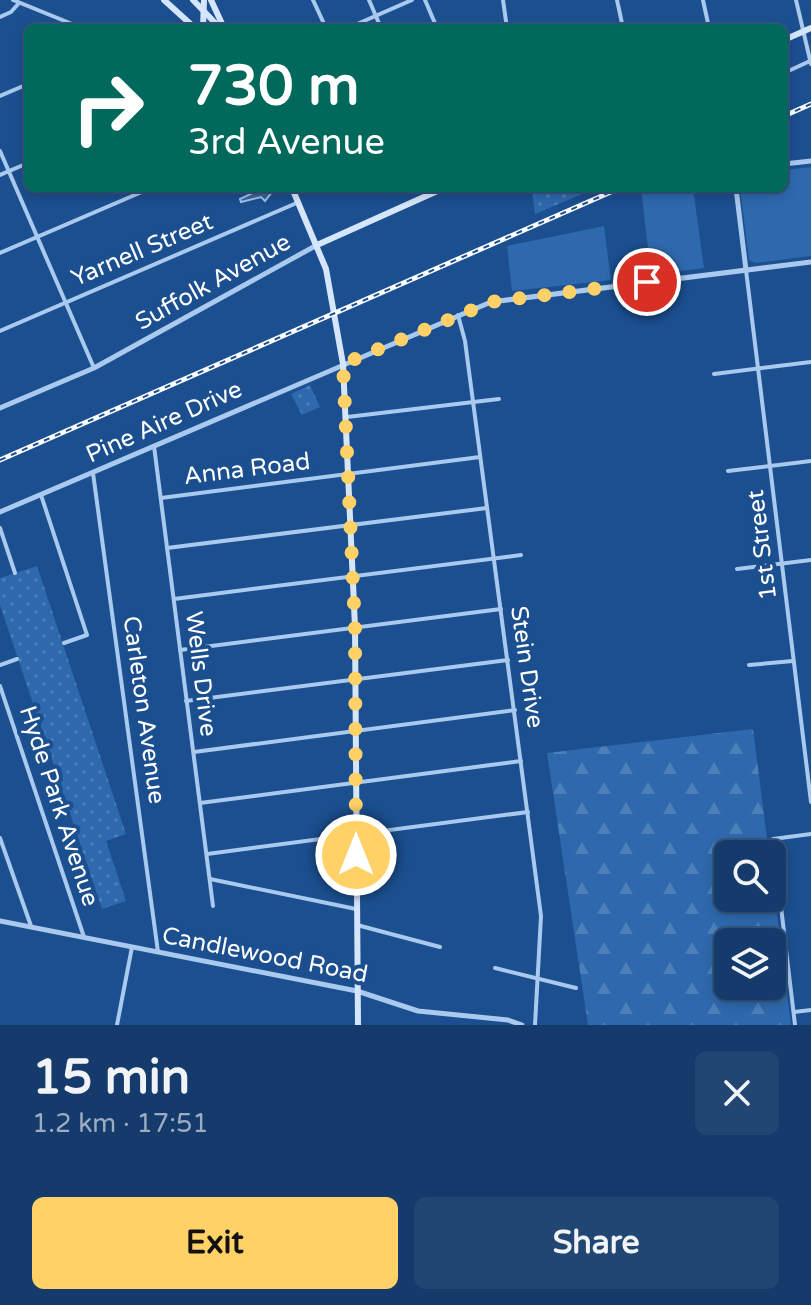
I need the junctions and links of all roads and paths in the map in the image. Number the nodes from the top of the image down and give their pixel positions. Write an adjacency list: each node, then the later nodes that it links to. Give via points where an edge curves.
1 (13, 0): 14 (street)
2 (164, 0): 19 (main road)
3 (193, 0): 15 (main road)
4 (204, 0): 15 (main road)
5 (211, 0): 22 (main road)
6 (313, 0): 23 (street)
7 (369, 0): 16 (street)
8 (412, 0): 16 (street)
9 (425, 0): 26 (street)
10 (503, 0): 27 (street)
11 (617, 0): 28 (street)
12 (703, 0): 29 (street)
13 (796, 0): 30 (street)
14 (19, 3): 17 (street); 18 (street)
15 (203, 9): 20 (main road); 21 (main road)
16 (376, 16): 24 (street); 25 (street)
17 (0, 17)
18 (72, 24)
19 (191, 24)
20 (203, 24)
21 (218, 24)
22 (220, 24)
23 (324, 24)
24 (357, 24)
25 (379, 24)
26 (435, 24)
27 (506, 24)
28 (622, 24)
29 (708, 24)
30 (807, 30): 31 (main road); 32 (street)
31 (788, 38)
32 (811, 63): 33 (street)
33 (788, 72)
34 (24, 86): 35 (street)
35 (0, 96)
36 (0, 151): 40 (street)
37 (811, 161): 38 (street)
38 (788, 164)
39 (24, 165): 40 (street)
40 (9, 171): 41 (street); 47 (street)
41 (0, 175)
42 (142, 192): 47 (street)
43 (294, 192): 46 (main road)
44 (435, 192): 48 (main road, Suffolk Avenue)
45 (736, 192): 51 (street, 1st Street)
46 (299, 202): 48 (main road); 52 (street, Yarnell Street)
47 (37, 237): 49 (street); 52 (street)
48 (317, 245): 56 (main road, via 331,288); 57 (street, Suffolk Avenue)
49 (0, 253)
50 (811, 262): 51 (street, Pine Aire Drive)
51 (746, 270): 53 (street, Pine Aire Drive, via 491,302); 58 (street, 1st Street)
52 (66, 303): 54 (street, Yarnell Street); 57 (street)
53 (458, 315): 56 (street, Pine Aire Drive); 61 (street, Stein Drive)
54 (0, 331)
55 (811, 362): 58 (street)
56 (343, 364): 63 (main road); 64 (street, Pine Aire Drive)
57 (94, 368): 62 (street, Suffolk Avenue)
58 (758, 368): 59 (street); 67 (street, 1st Street)
59 (714, 374)
60 (499, 399): 61 (street)
61 (473, 403): 63 (street); 65 (street, Stein Drive)
62 (0, 408)
63 (345, 418): 70 (main road)
64 (154, 446): 69 (street, Pine Aire Drive); 72 (street, Wells Drive)
65 (480, 457): 70 (street, Anna Road); 73 (street, Stein Drive)
66 (811, 461): 67 (street)
67 (770, 466): 68 (street); 81 (street, 1st Street)
68 (728, 471)
69 (93, 473): 71 (street, Pine Aire Drive); 120 (street, Carleton Avenue)
70 (348, 474): 72 (street, Anna Road); 75 (main road)
71 (41, 495): 74 (street, Pine Aire Drive); 88 (street, via 87,635)
72 (160, 499): 77 (street, Wells Drive)
73 (487, 508): 75 (street); 79 (street, Stein Drive)
74 (0, 512)
75 (352, 525): 77 (street); 84 (main road)
76 (0, 528): 83 (street)
77 (167, 548): 85 (street, Wells Drive)
78 (521, 555): 79 (street)
79 (494, 559): 84 (street); 86 (street, Stein Drive)
80 (811, 560): 81 (street)
81 (782, 563): 82 (street); 92 (street, 1st Street)
82 (737, 569)
83 (15, 573)
84 (353, 576): 85 (street); 87 (main road)
85 (173, 599): 89 (street, Wells Drive)
86 (501, 609): 87 (street); 91 (street, Stein Drive)
87 (355, 627): 89 (street); 95 (main road)
88 (64, 643)
89 (180, 650): 97 (street, Wells Drive)
90 (17, 659): 93 (street)
91 (508, 660): 95 (street); 98 (street, Stein Drive)
92 (793, 661): 94 (street); 101 (street, 1st Street)
93 (0, 665)
94 (749, 665)
95 (356, 679): 97 (street); 99 (main road)
96 (0, 686): 117 (street, Hyde Park Avenue)
97 (186, 701): 100 (street, Wells Drive)
98 (515, 710): 99 (street); 102 (street, Stein Drive)
99 (356, 731): 100 (street); 103 (main road)
100 (194, 752): 105 (street, Wells Drive)
101 (808, 760): 104 (street, 1st Street)
102 (521, 761): 103 (street); 106 (street, Stein Drive)
103 (356, 783): 105 (street); 108 (main road)
104 (811, 802)
105 (200, 803): 110 (street, Wells Drive)
106 (528, 812): 108 (street); 122 (street, Stein Drive, via 541,916)
107 (811, 834): 126 (street, via 773,839)
108 (356, 835): 110 (street); 113 (main road)
109 (0, 838): 116 (street)
110 (207, 854): 111 (street, Wells Drive)
111 (210, 879): 112 (street, Wells Drive); 113 (street)
112 (213, 906)
113 (357, 909): 115 (main road)
114 (0, 921): 116 (street, Candlewood Road)
115 (356, 924): 119 (street); 124 (main road)
116 (33, 927): 117 (street, Candlewood Road)
117 (84, 937): 118 (street, Candlewood Road)
118 (132, 947): 120 (street, Candlewood Road); 127 (street)
119 (440, 947)
120 (158, 952): 124 (street, Candlewood Road)
121 (495, 968): 122 (street)
122 (538, 979): 123 (street); 130 (street, Stein Drive)
123 (576, 988)
124 (357, 991): 128 (main road); 129 (street, Candlewood Road, via 418,1011)
125 (811, 1010): 126 (street)
126 (793, 1012): 131 (street)
127 (117, 1025)
128 (358, 1025)
129 (522, 1025)
130 (535, 1025)
131 (795, 1025)

